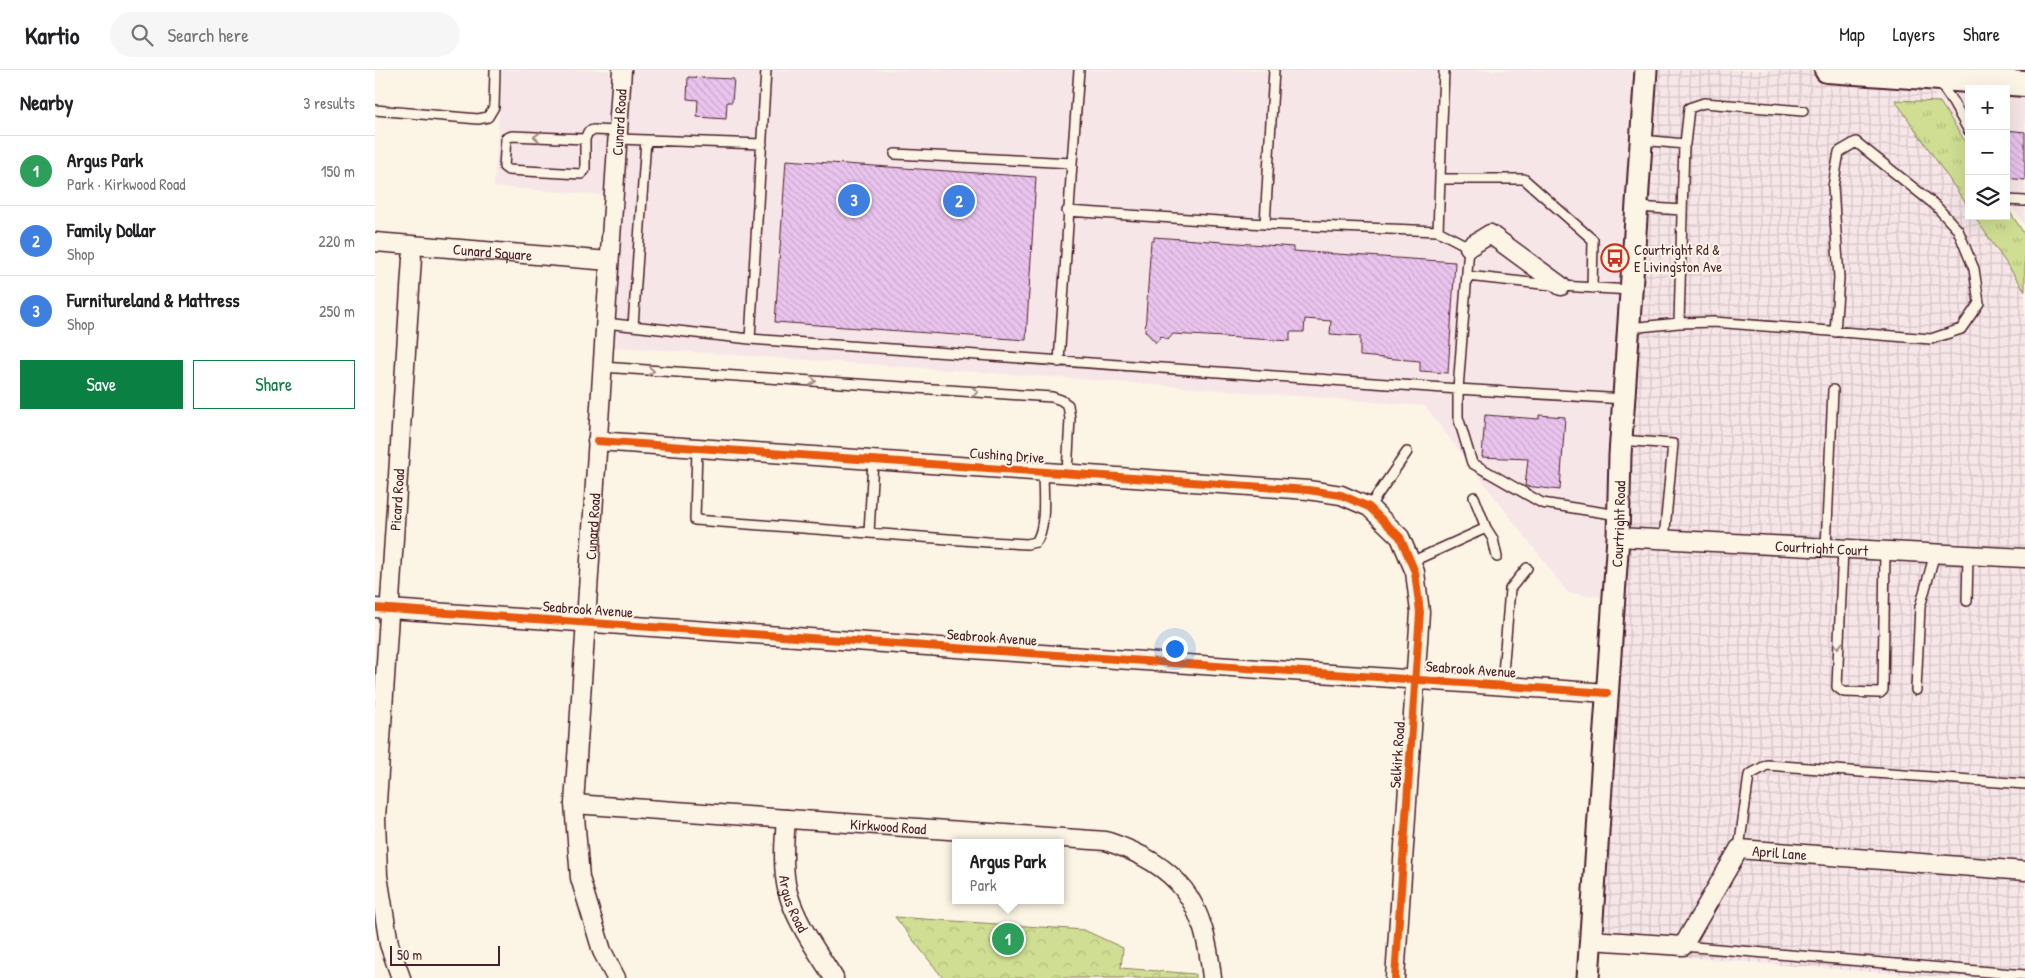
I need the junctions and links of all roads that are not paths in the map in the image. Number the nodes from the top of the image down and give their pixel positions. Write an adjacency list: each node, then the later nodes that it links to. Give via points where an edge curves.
1 (495, 70): 11 (lane, via 494,107 488,116 478,119)
2 (622, 70): 14 (street, Cunard Road)
3 (766, 70): 18 (lane)
4 (1079, 70): 21 (lane)
5 (1274, 70): 28 (lane)
6 (1444, 70): 22 (lane)
7 (1646, 70): 17 (street, Courtright Road)
8 (1827, 70): 9 (main road)
9 (1935, 78): 10 (main road); 13 (lane)
10 (2025, 84)
11 (375, 110)
12 (1803, 111): 19 (lane, via 1704,103 1689,108)
13 (1968, 130)
14 (618, 135): 15 (lane, via 593,130); 16 (lane); 33 (street, Cunard Road)
15 (585, 139): 15 (lane, one-way to 15, via 505,138 504,167 508,170 581,174 585,170)
16 (646, 140): 18 (lane); 40 (lane)
17 (1641, 140): 19 (lane); 25 (street, Courtright Road)
18 (761, 144): 43 (lane)
19 (1684, 144): 26 (lane)
20 (895, 154): 21 (lane)
21 (1072, 163): 27 (lane)
22 (1440, 179): 29 (lane); 36 (lane, via 1524,179 1593,240)
23 (2010, 200): 24 (lane)
24 (2025, 201)
25 (1637, 207): 26 (lane); 37 (street, Courtright Road)
26 (1682, 210): 39 (lane)
27 (1067, 211): 28 (lane); 44 (lane)
28 (1265, 224): 29 (lane)
29 (1438, 231): 31 (lane)
30 (375, 242): 33 (street, Cunard Square)
31 (1469, 247): 34 (lane); 35 (street, via 1490,234)
32 (412, 258): 73 (street, Picard Road)
33 (609, 261): 38 (street, Cunard Road)
34 (1467, 276): 35 (lane); 46 (lane)
35 (1561, 286): 36 (lane)
36 (1592, 288): 37 (lane)
37 (1631, 290): 41 (street, Courtright Road)
38 (605, 323): 40 (lane); 45 (street, Cunard Road)
39 (1679, 324): 41 (lane); 42 (lane, via 1714,322)
40 (633, 326): 43 (lane)
41 (1629, 328): 48 (street, Courtright Road)
42 (1835, 332): 42 (lane, via 1931,339 1961,329 1979,303 1974,269 1958,230 1935,205 1856,142 1839,152 1833,188 1839,278)
43 (750, 339): 44 (lane)
44 (1059, 362): 46 (lane)
45 (602, 367): 50 (street, Cunard Road); 55 (lane, one-way to 55, via 1052,397 1068,406)
46 (1458, 389): 48 (lane); 58 (lane, via 1458,418 1472,463 1542,503)
47 (1833, 390): 64 (lane)
48 (1624, 399): 49 (street, Courtright Road)
49 (1621, 440): 58 (street, Courtright Road); 63 (lane, via 1673,444)
50 (597, 441): 51 (street, Cushing Drive); 74 (street, Cunard Road)
51 (697, 448): 53 (street, Cushing Drive); 60 (lane, via 695,520)
52 (1407, 452): 57 (lane)
53 (873, 460): 54 (street, Cushing Drive); 60 (lane)
54 (1043, 472): 55 (street, Cushing Drive); 60 (lane, via 1043,524 1037,542 1027,544)
55 (1067, 473): 57 (street, Cushing Drive, via 1308,490 1341,495)
56 (1474, 497): 59 (lane)
57 (1369, 507): 61 (street, Cushing Drive)
58 (1618, 515): 62 (street, Courtright Road)
59 (1487, 528): 68 (lane); 70 (lane)
60 (869, 533)
61 (1400, 537): 70 (street, Selkirk Road)
62 (1618, 537): 63 (street, Courtright Court); 78 (street, Courtright Road)
63 (1665, 540): 64 (street, Courtright Court)
64 (1835, 549): 65 (street, Courtright Court); 65 (lane, one-way to 65, via 1840,600 1837,687 1843,692 1880,693 1883,690)
65 (1885, 551): 66 (street, Courtright Court)
66 (1935, 553): 67 (street, Courtright Court); 77 (lane, via 1920,607)
67 (1968, 555): 69 (street, Courtright Court); 72 (lane)
68 (1497, 557)
69 (2025, 558)
70 (1411, 562): 75 (street, Selkirk Road, via 1420,612)
71 (1527, 568): 76 (lane, via 1510,589)
72 (1967, 601)
73 (383, 609): 74 (street, Seabrook Avenue); 87 (street, Picard Road, via 376,827 378,876 389,944)
74 (585, 622): 75 (street, Seabrook Avenue); 80 (street, Cunard Road)
75 (1417, 679): 76 (street, Seabrook Avenue); 91 (street, Selkirk Road)
76 (1502, 685): 78 (street, Seabrook Avenue)
77 (1917, 690)
78 (1607, 693): 84 (street, Courtright Road)
79 (2025, 784): 82 (lane, via 1767,765 1749,775)
80 (574, 804): 81 (street, Kirkwood Road); 88 (street, Cunard Road, via 580,878 602,951)
81 (786, 819): 89 (street, Argus Road, via 784,843 788,892 809,938); 90 (street, Kirkwood Road, via 1088,839 1123,847 1166,871 1190,898 1209,946)
82 (1739, 849): 83 (street, April Lane); 85 (street, April Lane)
83 (2025, 871)
84 (1590, 940): 85 (street); 92 (street, Courtright Road)
85 (1683, 946): 86 (lane)
86 (2025, 975)
87 (401, 978)
88 (616, 978)
89 (834, 978)
90 (1212, 978)
91 (1395, 978)
92 (1588, 978)

